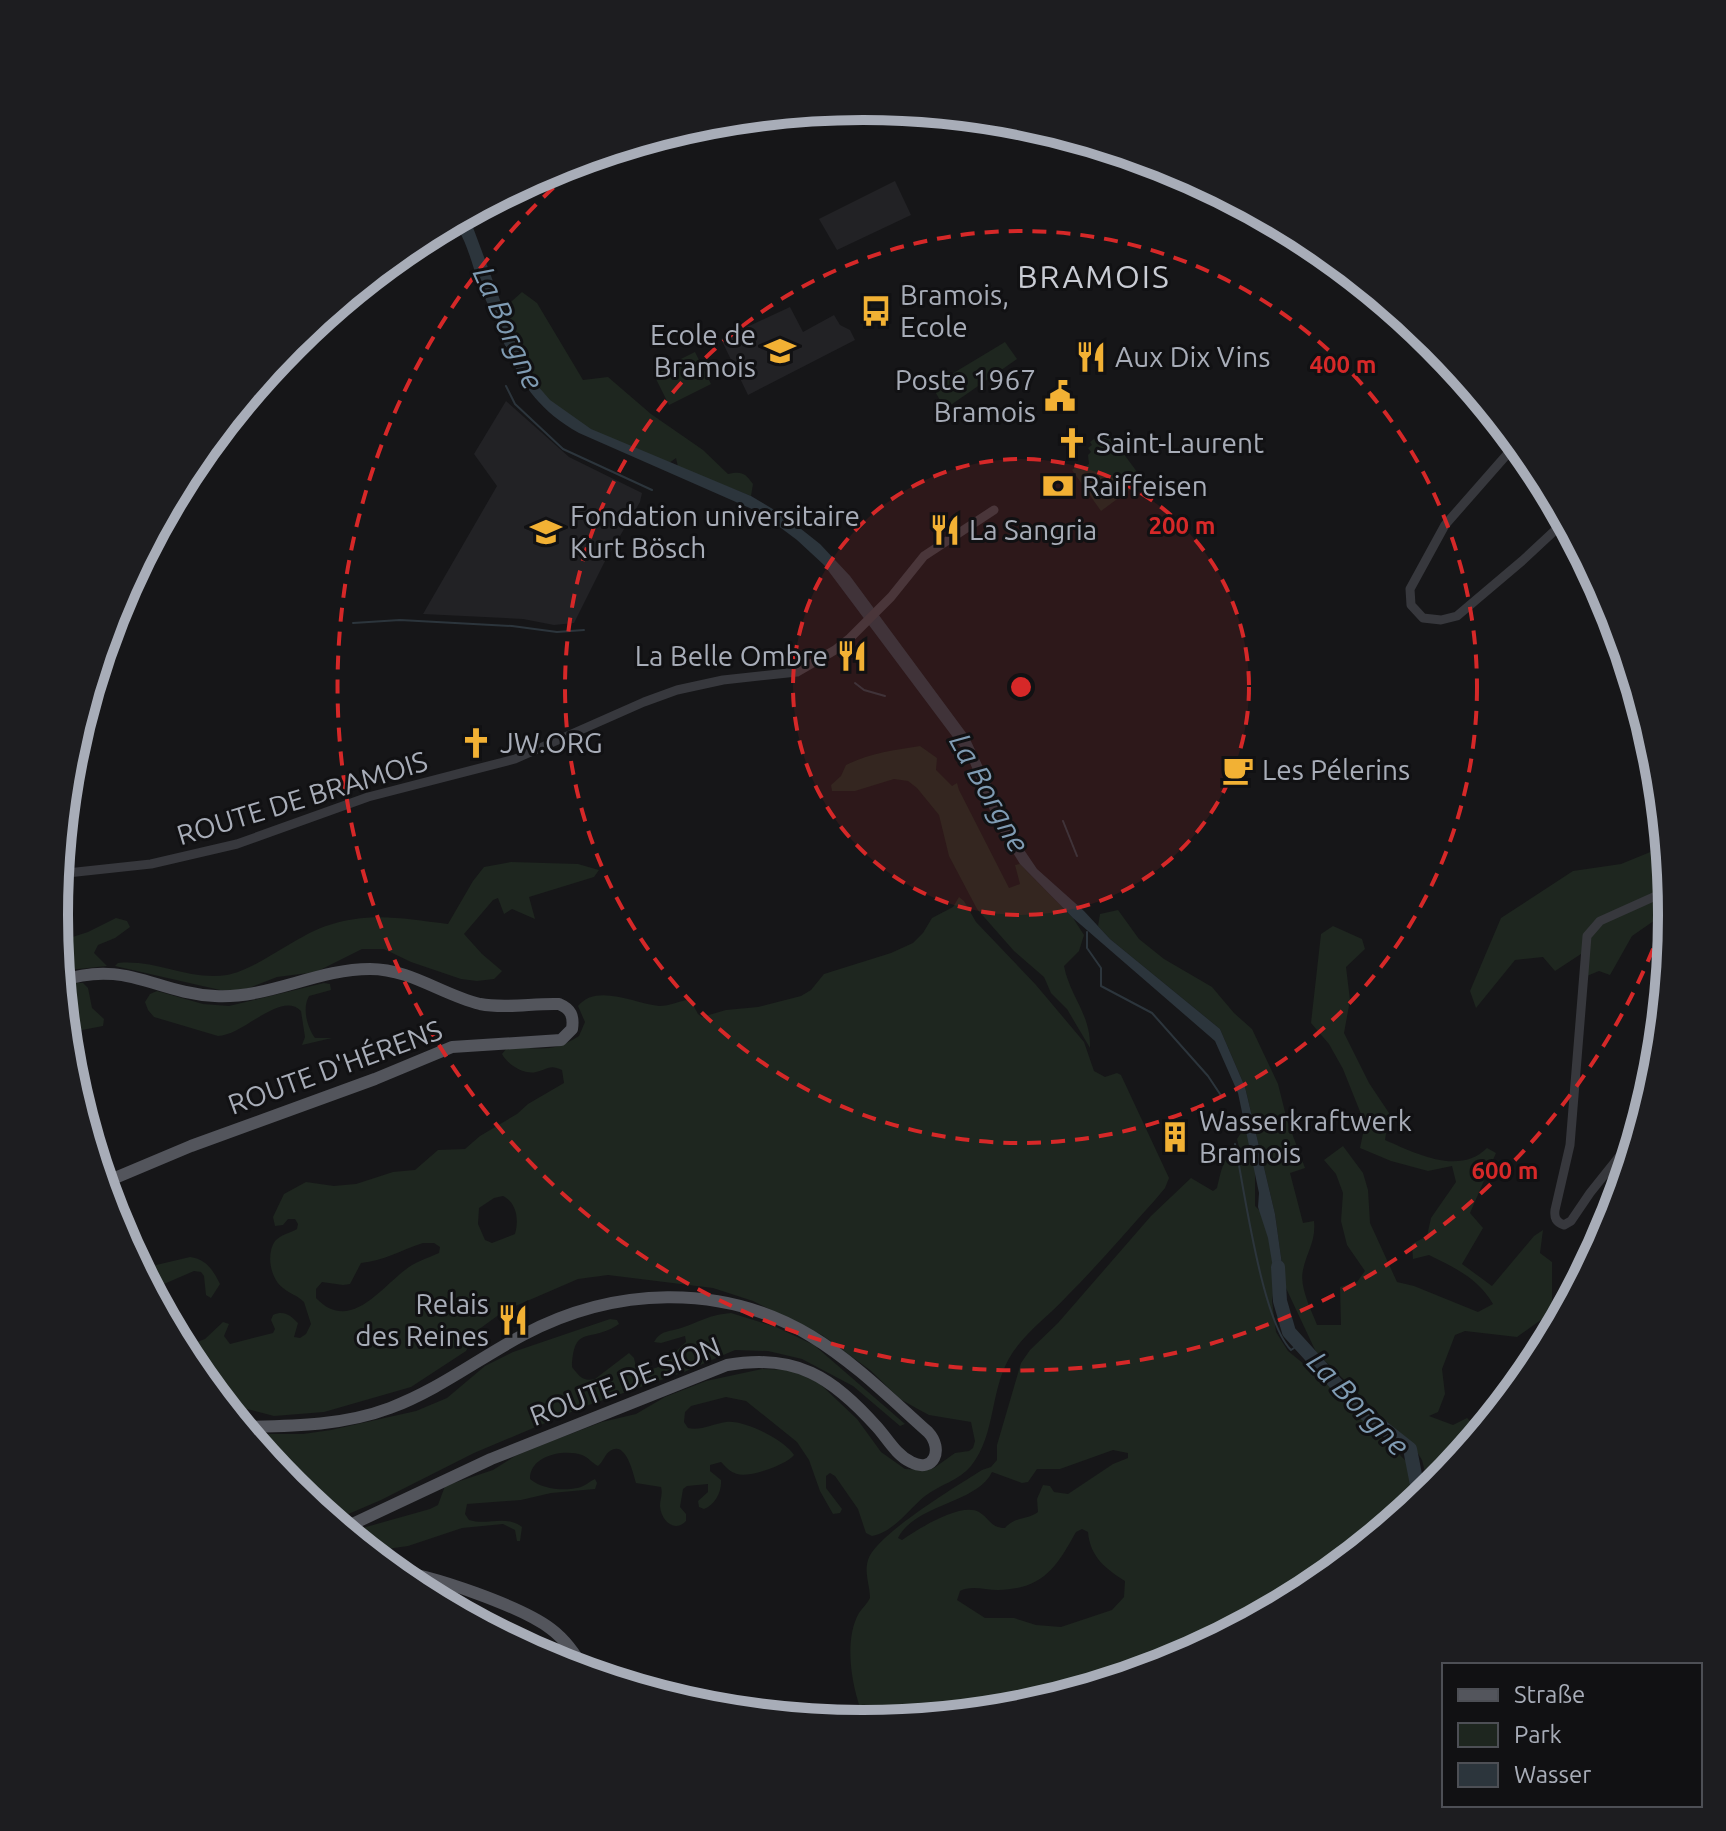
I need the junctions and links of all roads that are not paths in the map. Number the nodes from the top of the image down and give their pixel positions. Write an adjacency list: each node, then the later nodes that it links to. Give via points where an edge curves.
1 (1509, 453): 3 (street, via 1443,529 1410,589 1414,610 1429,620 1457,616)
2 (994, 510): 4 (street, ROUTE DE BRAMOIS, via 924,556 835,650 797,672 677,690 515,759 368,797 237,844 151,864)
3 (1557, 529)
4 (70, 873)
5 (1657, 895): 7 (street, via 1600,921 1587,936 1570,1145 1555,1210 1558,1223 1571,1221)
6 (71, 978): 8 (main road, ROUTE D'HÉRENS, via 117,973 206,995 237,996 356,969 387,970 479,1004 559,1004 572,1014 572,1029 561,1040 452,1047)
7 (1621, 1154)
8 (113, 1179)
9 (254, 1427): 10 (main road, ROUTE DE SION, via 320,1424 381,1411 430,1390 554,1320 601,1304 660,1297 722,1302 810,1335 852,1365 937,1446 936,1456 925,1465 907,1460 839,1388 787,1364 743,1362 491,1459)
10 (352, 1524)
11 (421, 1577): 12 (main road, via 544,1624)
12 (576, 1657)

